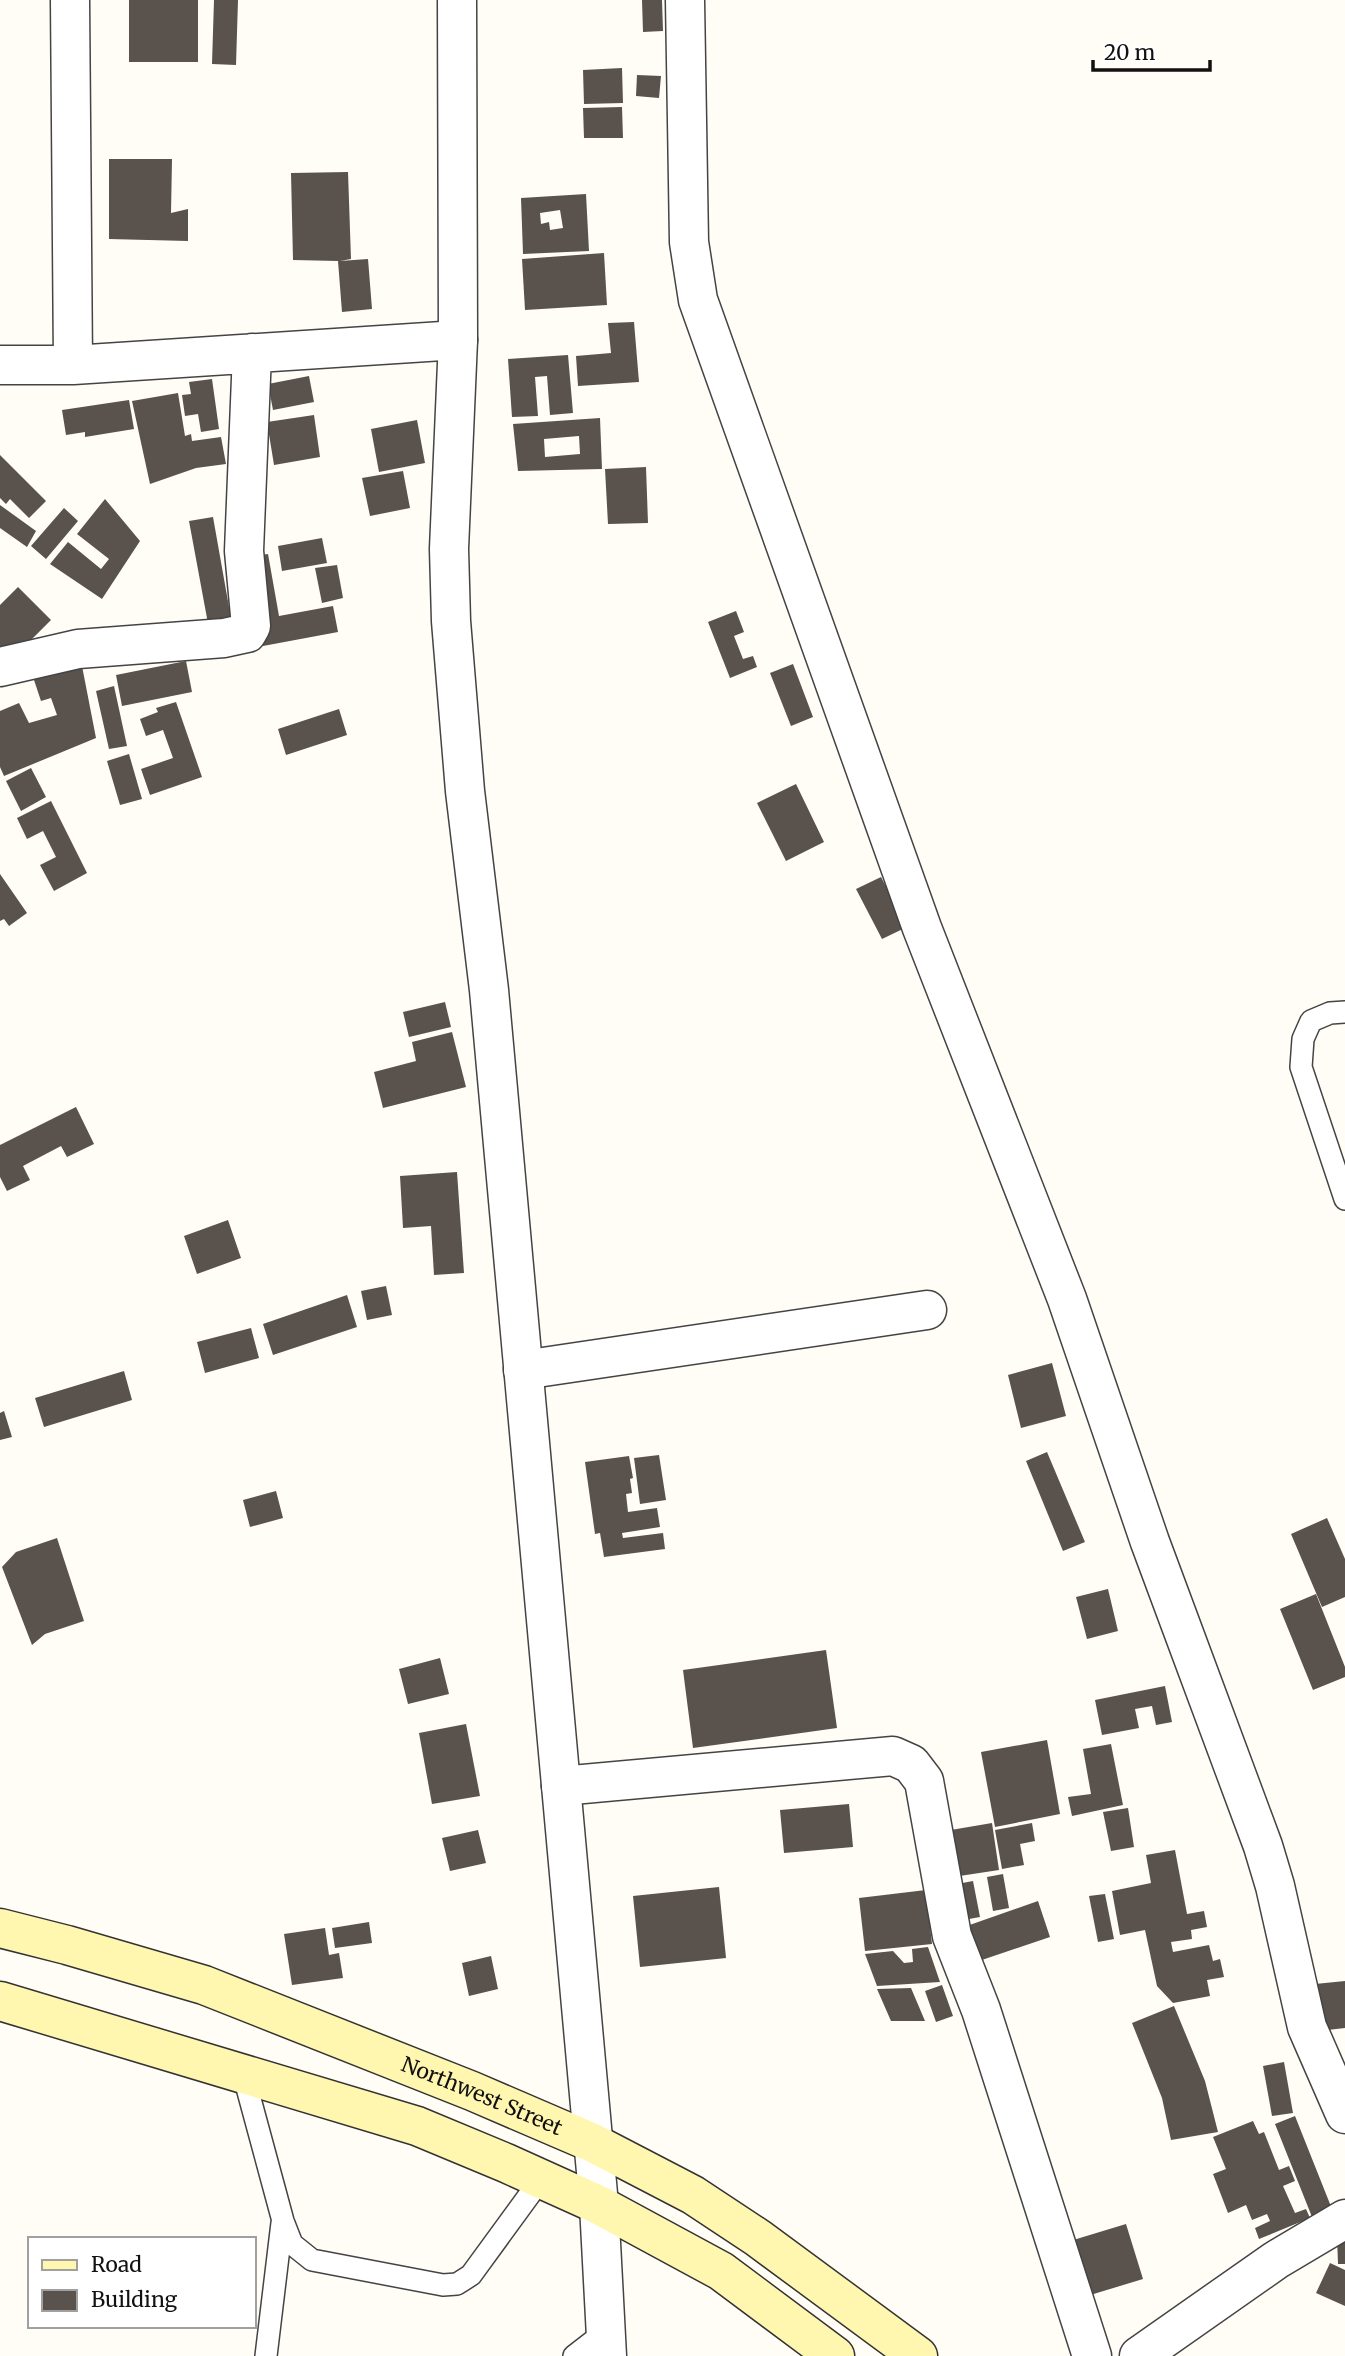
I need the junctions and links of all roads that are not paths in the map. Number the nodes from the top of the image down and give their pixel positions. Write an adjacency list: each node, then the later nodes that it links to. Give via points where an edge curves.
1 (70, 0): 7 (street)
2 (457, 0): 4 (street)
3 (685, 0): 17 (street, via 689,242 698,300 881,816 1067,1299 1150,1542 1263,1846 1307,2027)
4 (458, 341): 5 (street); 12 (street, via 449,549 451,621)
5 (252, 353): 7 (street); 8 (street, via 244,551 251,626 247,633 78,649)
6 (0, 365): 7 (street)
7 (74, 365)
8 (0, 667)
9 (1345, 1012): 10 (lane, via 1311,1021 1303,1039 1301,1067)
10 (1345, 1199)
11 (927, 1310): 12 (street)
12 (523, 1370): 13 (street)
13 (561, 1786): 18 (street); 28 (street, via 893,1756 911,1764 924,1781 952,1936 981,2010)
14 (0, 1928): 18 (main road, Northwest Street, via 204,1985)
15 (0, 2001): 16 (main road)
16 (243, 2073): 19 (main road, via 417,2126); 22 (lane)
17 (1345, 2114)
18 (593, 2143): 20 (street); 27 (main road, Northwest Street, via 693,2194)
19 (541, 2179): 20 (main road); 22 (lane, via 471,2275 457,2284 312,2260 292,2244)
20 (599, 2205): 23 (street); 26 (main road, via 720,2271)
21 (1345, 2219): 29 (street, via 1276,2260)
22 (283, 2221): 24 (lane)
23 (606, 2344): 25 (lane)
24 (266, 2356)
25 (574, 2356)
26 (835, 2356)
27 (918, 2356)
28 (1091, 2356)
29 (1139, 2356)

